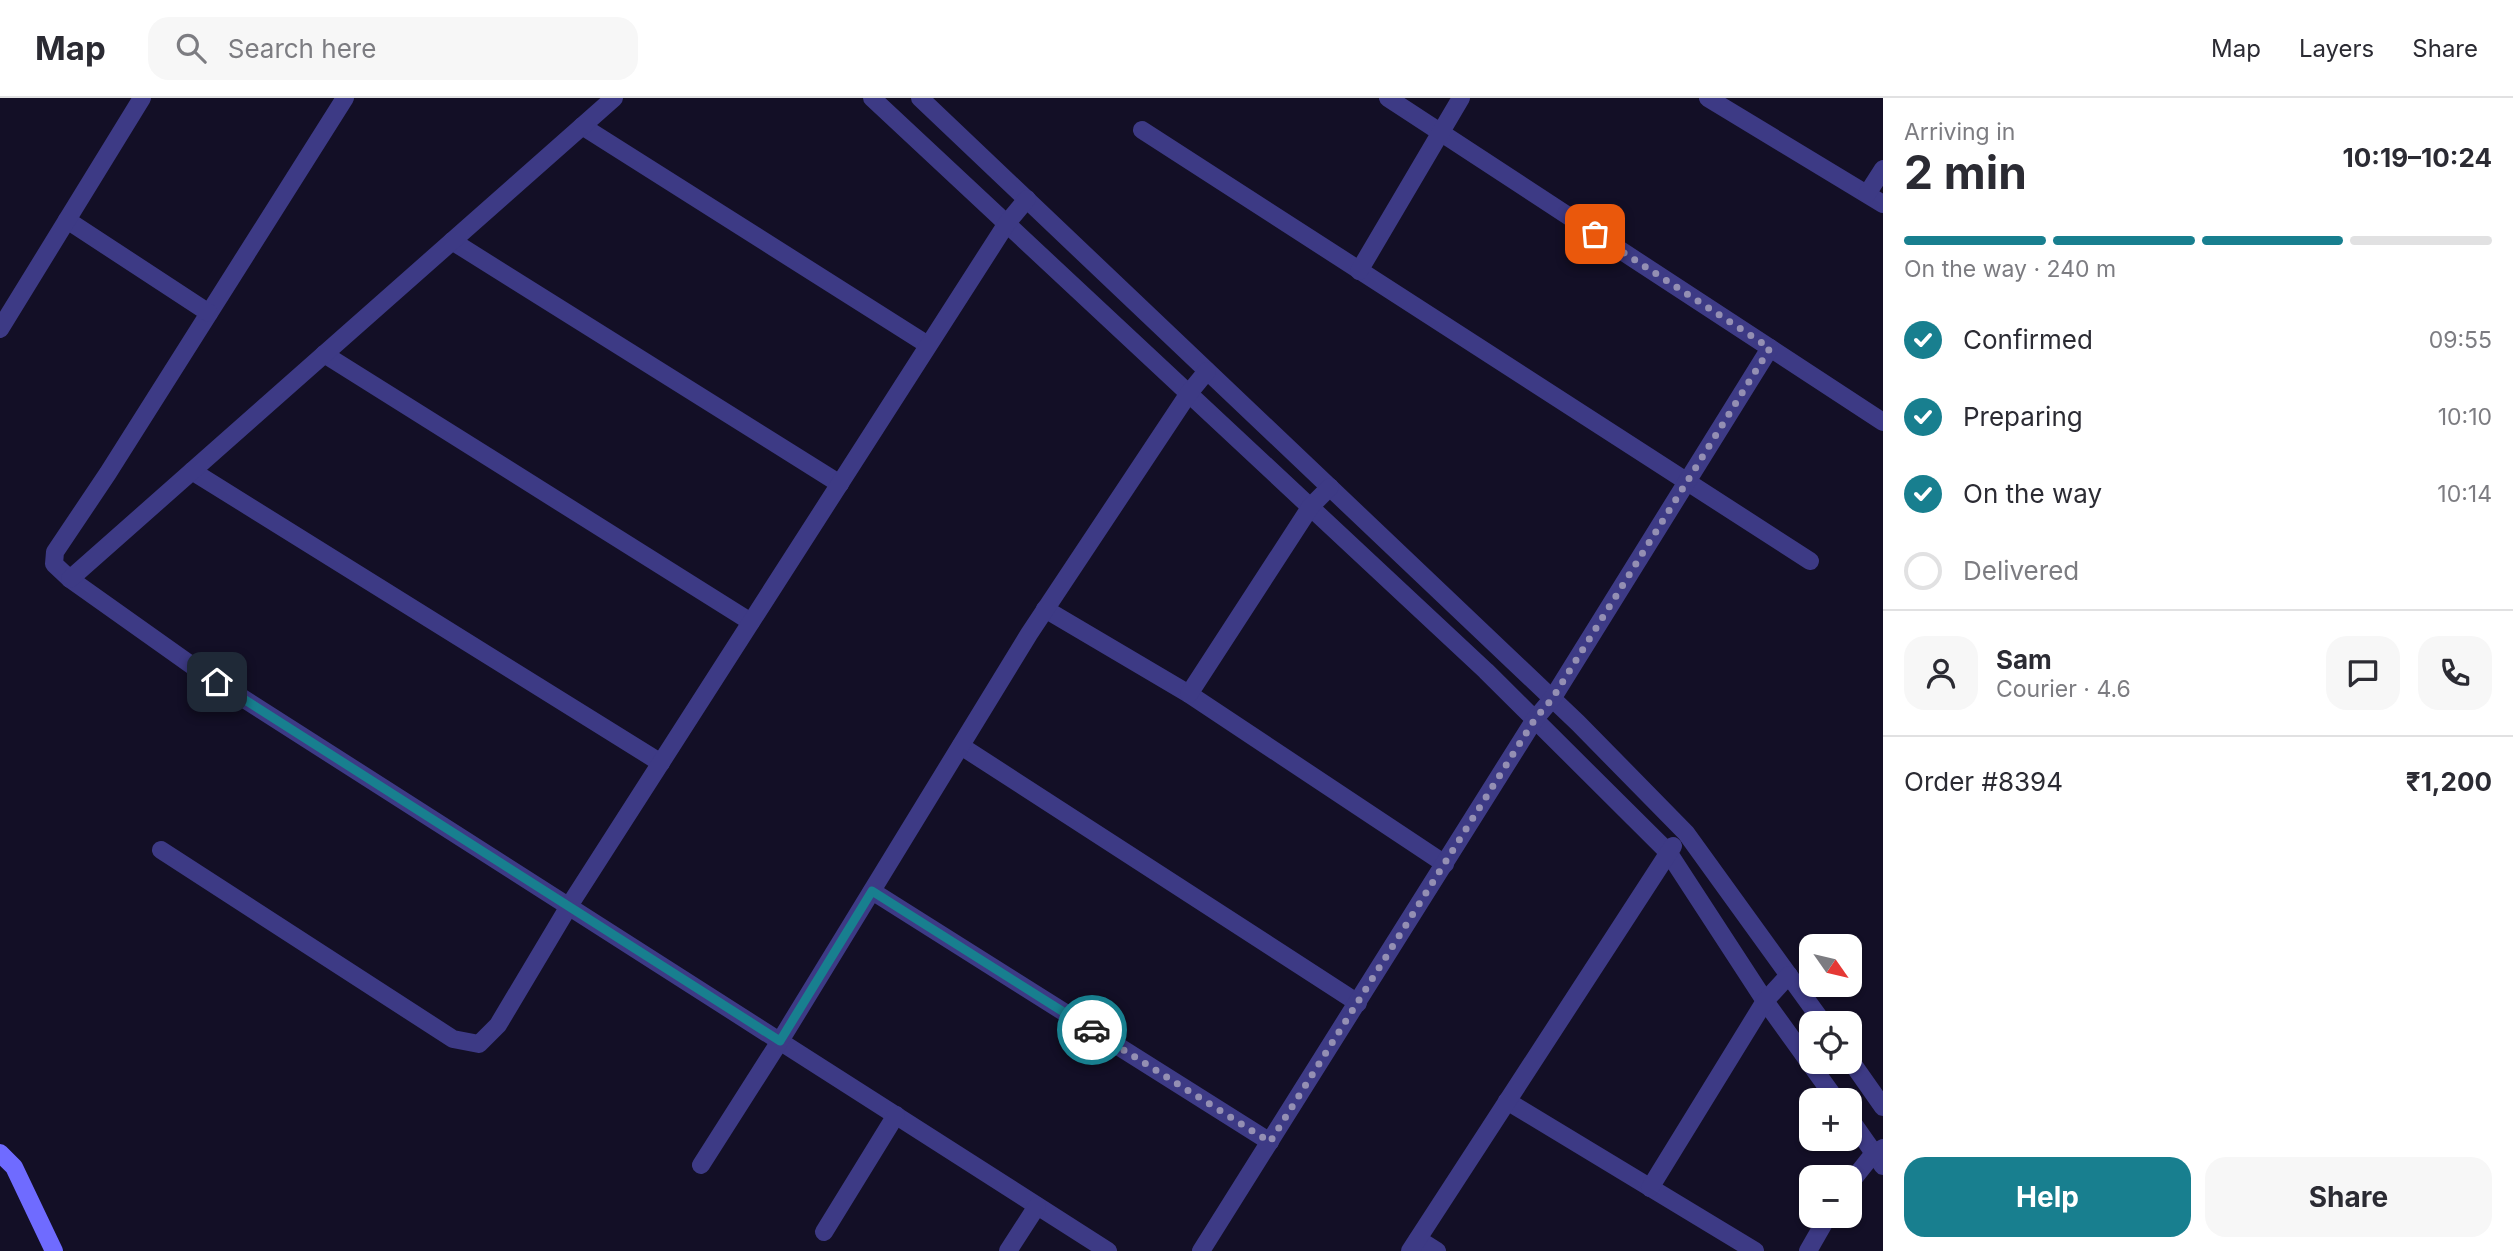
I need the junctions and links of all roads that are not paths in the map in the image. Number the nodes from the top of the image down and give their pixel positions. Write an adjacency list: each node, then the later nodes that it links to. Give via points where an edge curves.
1 (142, 98): 16 (street)
2 (345, 98): 20 (street)
3 (614, 98): 9 (street)
4 (872, 98): 17 (street)
5 (920, 98): 14 (street)
6 (1388, 98): 11 (street)
7 (1461, 98): 11 (street)
8 (1707, 98): 13 (street)
9 (582, 126): 18 (street); 22 (street)
10 (1142, 130): 19 (street)
11 (1442, 133): 19 (street); 23 (street)
12 (1883, 169): 13 (street)
13 (1867, 194): 15 (street)
14 (1027, 199): 17 (street); 25 (street)
15 (1883, 204)
16 (66, 220): 20 (street); 21 (street)
17 (1007, 223): 22 (street); 26 (street)
18 (452, 241): 24 (street); 30 (street)
19 (1359, 271): 29 (street)
20 (209, 313): 34 (street, via 55,552 54,564)
21 (0, 329)
22 (928, 345): 30 (street)
23 (1770, 348): 27 (street); 29 (street)
24 (324, 354): 28 (street); 36 (street)
25 (1207, 371): 26 (street); 31 (street)
26 (1189, 393): 32 (street); 35 (street)
27 (1883, 422)
28 (192, 471): 34 (street); 41 (street)
29 (1688, 482): 33 (street); 38 (street)
30 (840, 484): 36 (street)
31 (1330, 487): 32 (street); 38 (street)
32 (1311, 506): 37 (street); 39 (street)
33 (1810, 561)
34 (70, 579): 47 (street, via 194,667)
35 (1045, 609): 37 (street); 40 (street)
36 (751, 622): 41 (street)
37 (1188, 694): 45 (street)
38 (1552, 699): 39 (street); 42 (street)
39 (1535, 719): 44 (street); 45 (street)
40 (961, 746): 46 (street); 50 (street)
41 (661, 763): 47 (street)
42 (1686, 833): 44 (street); 48 (street)
43 (161, 850): 47 (street, via 453,1039 479,1044 498,1025)
44 (1668, 852): 49 (street); 55 (street)
45 (1445, 864): 50 (street)
46 (872, 891): 52 (street); 59 (street)
47 (569, 906): 52 (street)
48 (1789, 975): 49 (street); 51 (street)
49 (1765, 1001): 54 (street); 64 (street)
50 (1358, 1003): 59 (street)
51 (1815, 1011)
52 (780, 1041): 57 (street); 62 (street)
53 (1860, 1074): 56 (street)
54 (1828, 1088)
55 (1507, 1101): 64 (street); 68 (street)
56 (1883, 1107)
57 (896, 1115): 65 (street); 67 (street)
58 (1862, 1134): 61 (street)
59 (1270, 1142): 72 (street)
60 (0, 1153): 69 (street, via 14,1167)
61 (1880, 1156): 63 (street)
62 (701, 1165)
63 (1862, 1172)
64 (1650, 1188): 74 (street)
65 (1037, 1206): 70 (street); 71 (street)
66 (1821, 1228): 75 (street)
67 (824, 1232)
68 (1414, 1245): 73 (street)
69 (54, 1251)
70 (1008, 1251)
71 (1108, 1251)
72 (1201, 1251)
73 (1437, 1251)
74 (1755, 1251)
75 (1808, 1251)

